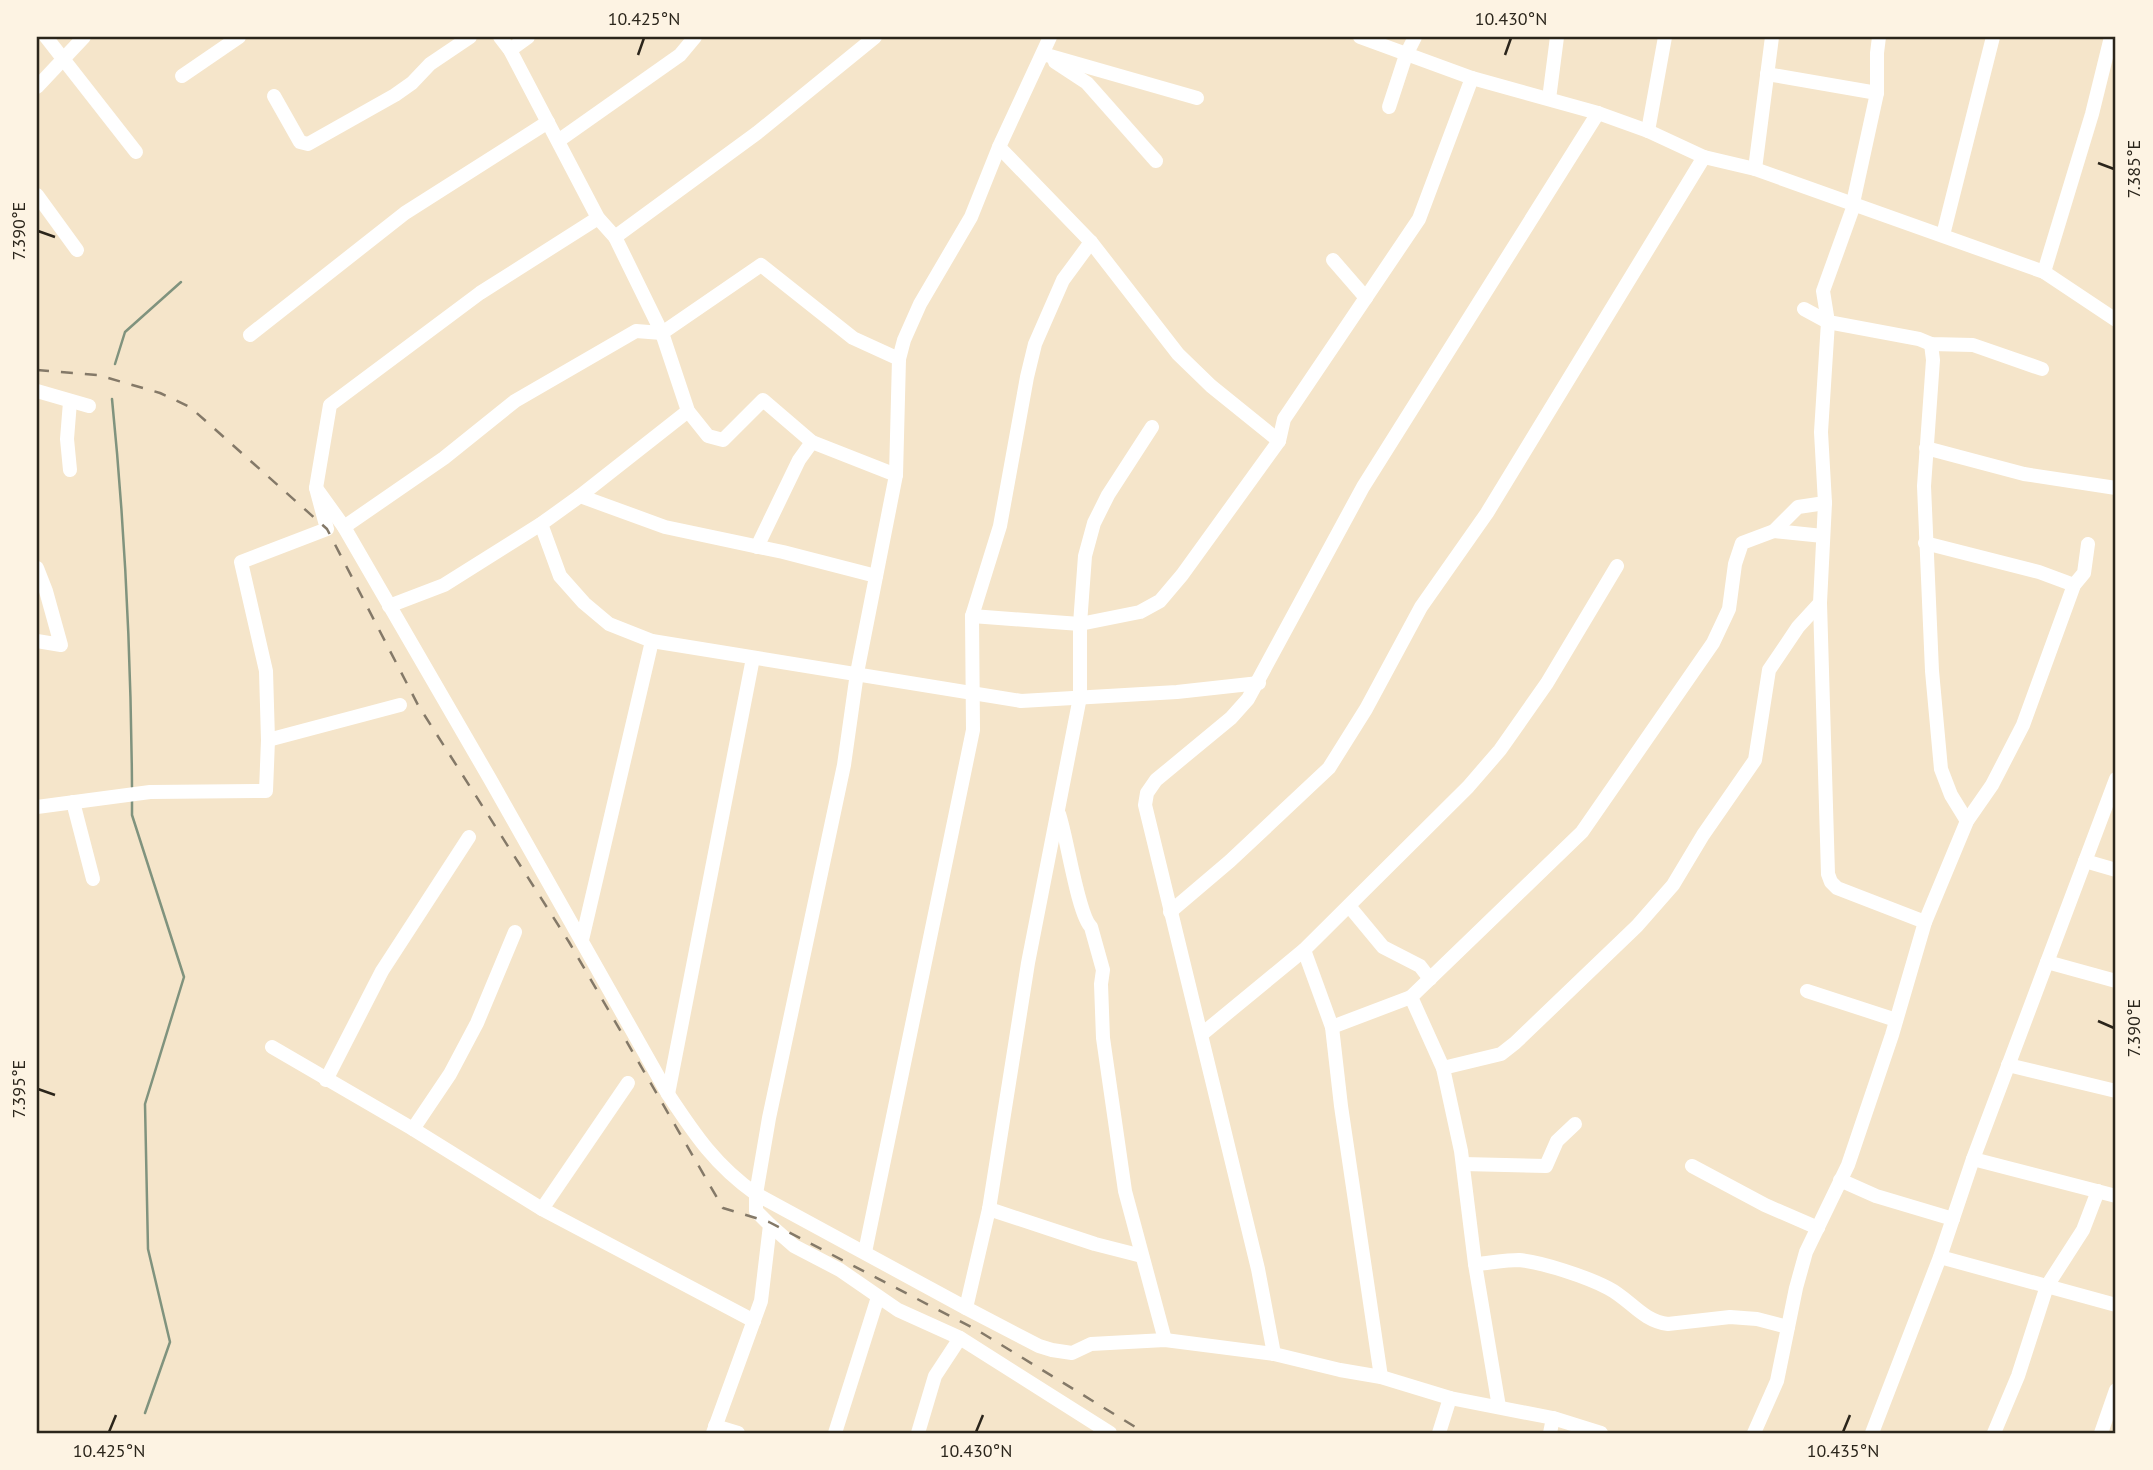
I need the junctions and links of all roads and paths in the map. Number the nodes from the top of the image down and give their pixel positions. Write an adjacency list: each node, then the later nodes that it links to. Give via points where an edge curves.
1 (46, 37): 21 (street)
2 (84, 37): 21 (street)
3 (239, 37): 23 (street)
4 (470, 37): 27 (street, via 395,95 308,144 300,142)
5 (500, 37): 18 (street)
6 (528, 37): 18 (street)
7 (695, 37): 34 (street, via 680,55)
8 (875, 37): 44 (street, via 757,133)
9 (1051, 37): 19 (street)
10 (1360, 37): 20 (street)
11 (1415, 37): 20 (street)
12 (1557, 37): 29 (street)
13 (1665, 37): 33 (street)
14 (1772, 37): 22 (street)
15 (1880, 37): 26 (street)
16 (1993, 37): 43 (street)
17 (2110, 37): 48 (street)
18 (510, 50): 32 (street)
19 (1043, 54): 28 (street); 35 (street); 38 (street, via 1087,83)
20 (1406, 55): 24 (street); 30 (street)
21 (61, 59): 25 (street); 36 (street)
22 (1767, 74): 26 (street); 39 (street)
23 (182, 76)
24 (1472, 78): 29 (street); 49 (street, via 1419,219)
25 (37, 87)
26 (1877, 93): 41 (street)
27 (274, 96)
28 (1197, 98)
29 (1549, 99): 31 (street)
30 (1389, 107)
31 (1598, 113): 33 (street); 91 (street, via 1363,487)
32 (548, 122): 34 (street); 54 (street, via 405,213)
33 (1648, 131): 37 (street)
34 (558, 141): 42 (street)
35 (999, 147): 45 (street); 56 (street, via 971,217 920,304)
36 (136, 152)
37 (1704, 157): 39 (street); 106 (street, via 1487,513 1421,607 1329,768)
38 (1156, 161)
39 (1755, 169): 41 (street)
40 (37, 195): 46 (street)
41 (1854, 204): 43 (street); 52 (street, via 1823,291)
42 (598, 218): 44 (street); 68 (street, via 480,293 330,405)
43 (1943, 235): 48 (street)
44 (615, 237): 53 (street)
45 (1091, 242): 63 (street, via 1178,354); 85 (street, via 1063,280 1035,344 1000,526)
46 (76, 250)
47 (1333, 260): 49 (street)
48 (2044, 272): 51 (street)
49 (1366, 298): 63 (street, via 1284,419)
50 (1804, 309): 52 (street)
51 (2116, 320)
52 (1828, 322): 55 (street); 71 (street, via 1821,432)
53 (662, 333): 56 (street, via 761,265 853,338); 61 (street); 73 (street, via 636,331 516,401)
54 (250, 335)
55 (1931, 344): 57 (street, via 1973,345); 65 (street)
56 (899, 359): 67 (street)
57 (2042, 369)
58 (37, 391): 59 (street)
59 (70, 402): 60 (street); 66 (street)
60 (89, 406)
61 (688, 411): 64 (street, via 708,436 723,440 763,400); 70 (street)
62 (1152, 427): 86 (street, via 1094,523 1085,556)
63 (1279, 441): 86 (street, via 1160,601 1140,612)
64 (812, 442): 67 (street); 78 (street)
65 (1926, 448): 69 (street, via 2024,474); 76 (street)
66 (70, 470)
67 (896, 475): 81 (street)
68 (316, 488): 73 (street); 95 (street, via 327,529 241,562 267,671)
69 (2116, 488)
70 (580, 496): 72 (street); 78 (street, via 665,527)
71 (1825, 503): 74 (street, via 1798,508); 75 (street)
72 (541, 524): 84 (street, via 444,585); 88 (street, via 560,576 584,603 608,624)
73 (344, 527): 84 (street)
74 (1774, 531): 75 (street); 112 (street, via 1742,543 1729,609 1713,643 1582,832)
75 (1823, 536): 83 (street)
76 (1925, 544): 82 (street); 100 (street, via 1941,769)
77 (2088, 544): 82 (street, via 2084,573)
78 (757, 547): 81 (street)
79 (1617, 566): 105 (street, via 1547,683 1500,750)
80 (37, 568): 87 (street, via 61,645)
81 (876, 576): 90 (street)
82 (2074, 585): 100 (street, via 2022,724 1993,785)
83 (1820, 603): 107 (street, via 1828,874 1837,888); 121 (street, via 1769,670 1755,760 1673,885 1516,1043 1501,1054)
84 (389, 606): 109 (street)
85 (972, 616): 86 (street); 92 (street)
86 (1080, 624): 93 (street)
87 (37, 641)
88 (652, 641): 89 (street); 109 (street)
89 (753, 659): 90 (street); 125 (street)
90 (857, 673): 92 (street); 133 (street, via 844,765)
91 (1259, 682): 93 (street); 106 (street, via 1231,718 1156,780 1147,793 1144,806)
92 (971, 691): 93 (street, via 1021,701); 140 (street, via 973,730)
93 (1080, 697): 99 (street)
94 (400, 705): 95 (street)
95 (268, 740): 97 (street, via 266,791 150,792)
96 (2116, 779): 102 (street)
97 (74, 802): 98 (street); 104 (street)
98 (37, 807)
99 (1058, 812): 136 (street, via 1028,963); 141 (street, via 1103,970 1103,1038 1125,1191)
100 (1967, 821): 107 (street)
101 (469, 837): 122 (street, via 382,971)
102 (2085, 861): 103 (street); 111 (street)
103 (2116, 870)
104 (93, 879)
105 (1349, 906): 110 (street); 112 (street, via 1383,947 1420,966)
106 (1170, 912): 118 (street)
107 (1925, 922): 116 (street)
108 (515, 932): 127 (street, via 477,1023)
109 (582, 940): 125 (street)
110 (1304, 950): 117 (street); 118 (street)
111 (2046, 962): 113 (street); 120 (street)
112 (1430, 979): 115 (street)
113 (2116, 981)
114 (1807, 991): 116 (street)
115 (1411, 997): 117 (street); 121 (street)
116 (1896, 1020): 131 (street)
117 (1332, 1027): 153 (street)
118 (1202, 1034): 152 (street)
119 (272, 1047): 122 (street)
120 (2008, 1065): 124 (street); 128 (street)
121 (1443, 1068): 129 (street)
122 (326, 1080): 127 (street)
123 (628, 1083): 135 (street)
124 (2116, 1091)
125 (668, 1094): 133 (street, via 700,1143 732,1177)
126 (1575, 1124): 129 (street, via 1557,1141 1546,1166)
127 (413, 1129): 135 (street)
128 (1973, 1159): 132 (street); 137 (street)
129 (1463, 1164): 143 (street)
130 (1692, 1166): 139 (street)
131 (1840, 1180): 137 (street); 139 (street)
132 (2098, 1191): 134 (street); 144 (street, via 2083,1230)
133 (757, 1194): 138 (street, via 756,1211); 140 (street)
134 (2116, 1196)
135 (542, 1209): 148 (street)
136 (989, 1209): 141 (street); 147 (street)
137 (1953, 1219): 142 (street)
138 (769, 1225): 145 (street, via 794,1246); 148 (street, via 765,1279)
139 (1818, 1227): 149 (street, via 1806,1252)
140 (865, 1252): 147 (street)
141 (1142, 1256): 151 (street)
142 (1940, 1257): 144 (street); 166 (street)
143 (1475, 1264): 149 (street, via 1519,1261 1557,1269 1609,1288 1658,1323 1730,1317); 156 (street)
144 (2047, 1286): 146 (street); 167 (street)
145 (878, 1297): 150 (street); 160 (street)
146 (2116, 1305)
147 (966, 1308): 151 (street, via 1052,1350 1072,1353 1091,1344)
148 (754, 1321): 158 (street)
149 (1788, 1326): 165 (street, via 1777,1381)
150 (960, 1338): 161 (street, via 935,1376); 162 (street)
151 (1165, 1340): 152 (street)
152 (1274, 1354): 153 (street)
153 (1381, 1377): 155 (street)
154 (2116, 1390): 168 (street)
155 (1450, 1398): 156 (street); 163 (street)
156 (1499, 1407): 157 (street)
157 (1551, 1426): 164 (street)
158 (714, 1430): 159 (street)
159 (738, 1433)
160 (835, 1433)
161 (918, 1433)
162 (1110, 1433)
163 (1439, 1433)
164 (1601, 1433)
165 (1754, 1433)
166 (1872, 1433)
167 (1994, 1433)
168 (2101, 1433)

